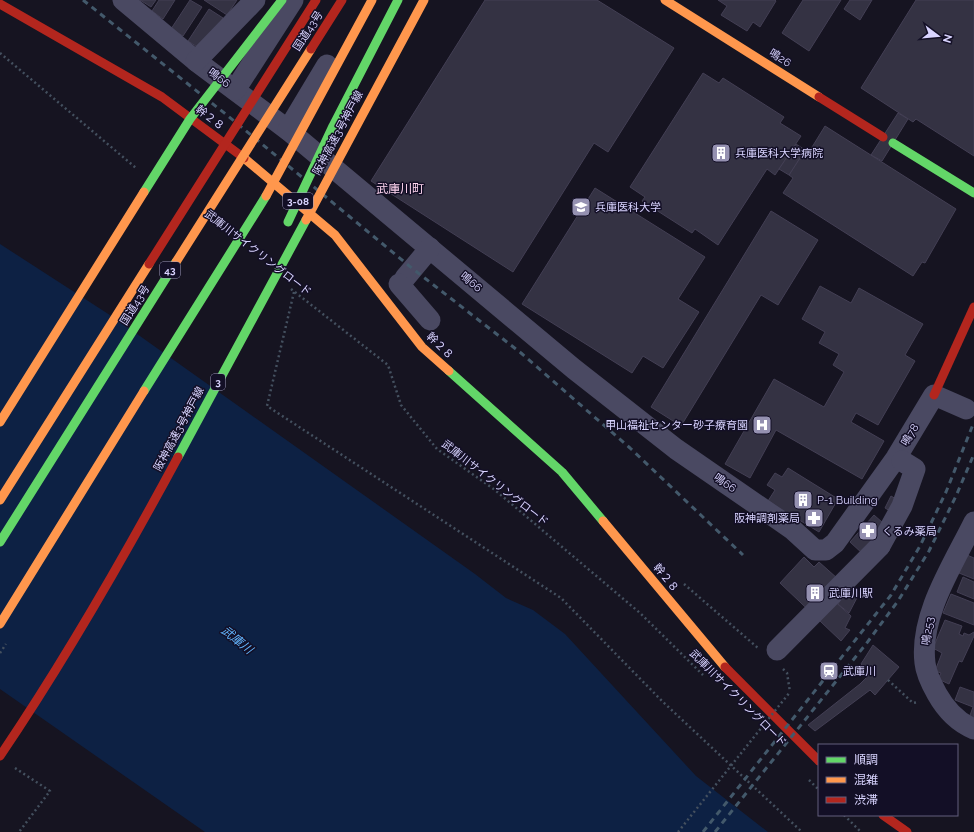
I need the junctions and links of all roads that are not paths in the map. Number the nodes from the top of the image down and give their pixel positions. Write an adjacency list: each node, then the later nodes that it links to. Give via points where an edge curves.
1 (123, 0): 14 (street, 鳴66)
2 (255, 0): 14 (street)
3 (282, 0): 27 (main road, bridge, via 190,119)
4 (293, 0): 15 (street)
5 (316, 0): 29 (main road, 国道43号 / 43, bridge)
6 (342, 0): 31 (main road, 国道43号 / 43, bridge)
7 (372, 0): 33 (main road, bridge, via 275,181)
8 (387, 0): 16 (street, via 322,71)
9 (398, 0): 20 (main road, 3-08, bridge, via 333,126)
10 (418, 0): 24 (main road, 阪神高速3号神戸線 / 3, via 201,403)
11 (424, 0): 36 (main road, 阪神高速3号神戸線 / 3, bridge, via 142,524 31,710)
12 (665, 0): 17 (main road, 鳴26)
13 (0, 4): 37 (main road, 幹２８, via 162,97 255,166 335,235 422,347 562,472 730,673)
14 (196, 61): 15 (street, 鳴66)
15 (235, 90): 16 (street, 鳴66)
16 (288, 130): 21 (street, 鳴66)
17 (883, 136)
18 (893, 143): 19 (main road)
19 (974, 193)
20 (283, 231)
21 (430, 248): 23 (street, via 402,281); 32 (street, 鳴66, via 574,369 676,449 792,529 815,550)
22 (974, 307): 25 (main road, 鳴78)
23 (430, 320)
24 (240, 322)
25 (934, 395): 26 (street); 32 (street, 鳴78, via 896,458 835,543)
26 (966, 409)
27 (0, 422)
28 (902, 461): 34 (street, bridge, via 915,469 902,506 880,546)
29 (0, 500)
30 (974, 522): 35 (street, 鳴253, via 932,609 927,628 925,663 941,701 961,724)
31 (0, 542)
32 (826, 550)
33 (0, 624)
34 (776, 656)
35 (974, 729)
36 (0, 756)
37 (818, 759)
38 (884, 816): 39 (main road)
39 (907, 832)

